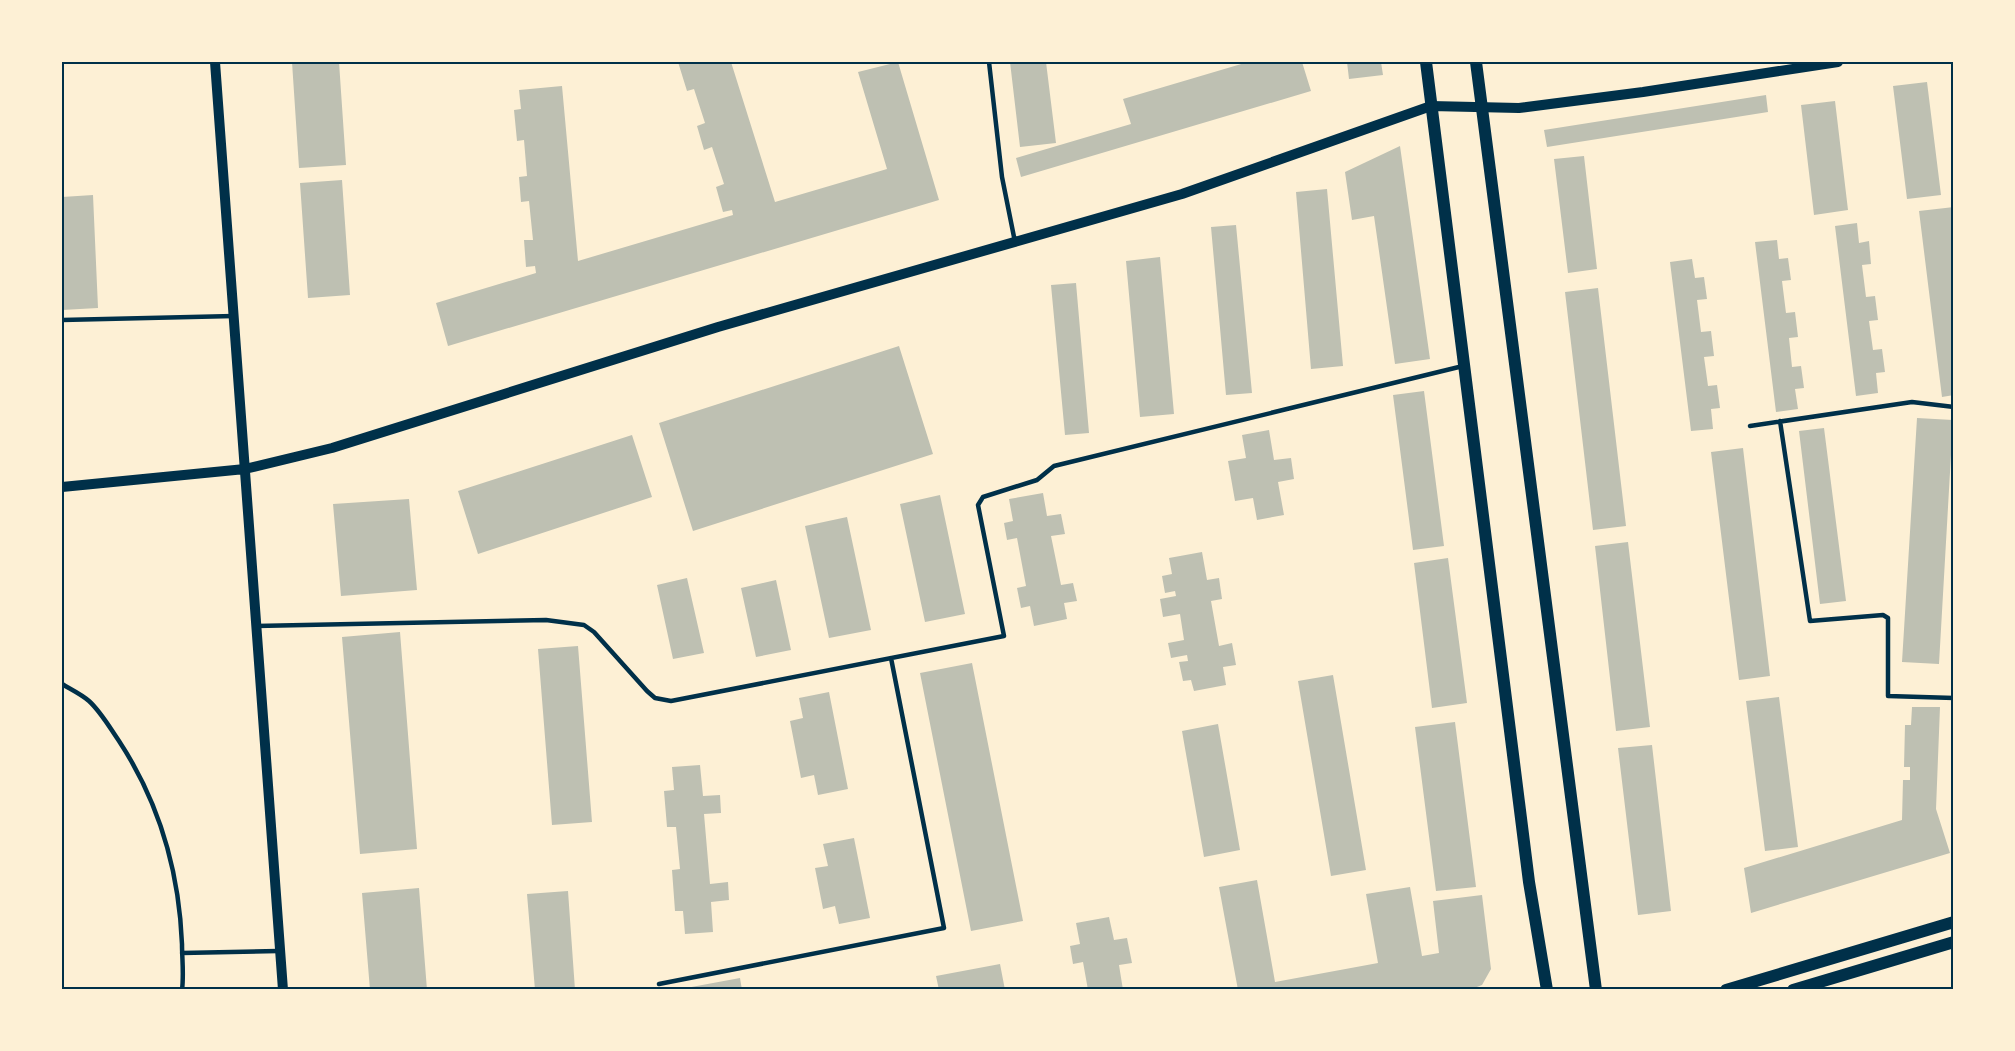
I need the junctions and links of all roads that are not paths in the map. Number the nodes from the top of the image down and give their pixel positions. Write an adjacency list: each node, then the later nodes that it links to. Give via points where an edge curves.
1 (215, 62): 9 (street)
2 (989, 62): 8 (lane, via 1002,177)
3 (1426, 62): 6 (main road)
4 (1476, 62): 7 (main road)
5 (1838, 62): 7 (street, via 1632,94 1519,108)
6 (1431, 106): 7 (street); 8 (street, via 1182,194); 11 (main road)
7 (1482, 107): 29 (main road)
8 (1015, 242): 15 (street, via 718,327 332,448)
9 (234, 316): 10 (lane); 15 (street)
10 (62, 321)
11 (1464, 366): 18 (lane, via 1054,466 1037,480 983,497 978,505 1004,636); 28 (main road, via 1529,882)
12 (1953, 407): 13 (lane, via 1912,402)
13 (1780, 421): 14 (lane); 20 (lane, via 1810,621 1883,615 1888,618 1888,696)
14 (1750, 426)
15 (245, 470): 16 (street); 17 (street)
16 (62, 487)
17 (256, 626): 18 (lane, via 546,620 584,625 647,692 671,701); 23 (street)
18 (891, 658): 25 (lane, via 944,928)
19 (62, 684): 24 (lane, via 89,701 107,722 150,797 170,857 181,910)
20 (1953, 698)
21 (1953, 922): 30 (main road)
22 (1953, 942): 31 (main road)
23 (280, 951): 24 (lane); 27 (street)
24 (182, 953): 26 (lane)
25 (659, 984)
26 (182, 990)
27 (283, 990)
28 (1547, 990)
29 (1596, 990)
30 (1726, 990)
31 (1793, 990)

